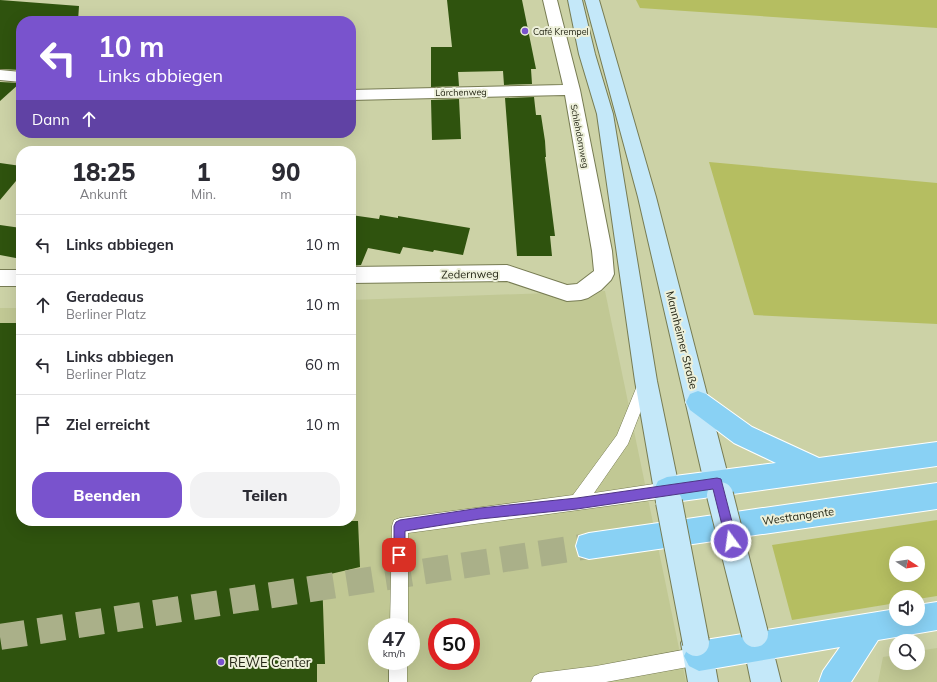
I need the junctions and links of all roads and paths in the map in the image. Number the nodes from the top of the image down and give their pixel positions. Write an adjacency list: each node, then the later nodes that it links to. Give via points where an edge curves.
1 (550, 0): 6 (street, Schlehdornweg)
2 (575, 0): 12 (main road, via 605,114)
3 (592, 0): 13 (main road, Mannheimer Straße, via 647,196)
4 (0, 75): 5 (street)
5 (16, 77)
6 (572, 90): 7 (street, Lärchenweg); 8 (street, Schlehdornweg)
7 (356, 94)
8 (604, 274): 9 (street, Zedernweg, via 581,292 567,293 507,273)
9 (356, 275)
10 (0, 278): 11 (street)
11 (16, 278)
12 (646, 381): 17 (main road); 19 (lane, via 622,439)
13 (698, 402): 15 (main road, via 743,435); 16 (main road, Mannheimer Straße)
14 (937, 454): 15 (main road)
15 (818, 470): 16 (main road)
16 (718, 489): 17 (main road); 24 (main road, Mannheimer Straße, bridge)
17 (668, 496): 19 (lane); 25 (main road, bridge)
18 (937, 496): 20 (main road, Westtangente)
19 (577, 503): 22 (lane, via 400,526)
20 (589, 546)
21 (937, 616): 23 (main road)
22 (399, 618)
23 (869, 628): 24 (main road); 31 (main road)
24 (756, 640): 25 (main road); 30 (main road, Mannheimer Straße)
25 (699, 660): 27 (lane)
26 (398, 670): 28 (lane)
27 (600, 679): 29 (lane)
28 (398, 682)
29 (540, 682)
30 (766, 682)
31 (834, 682)

